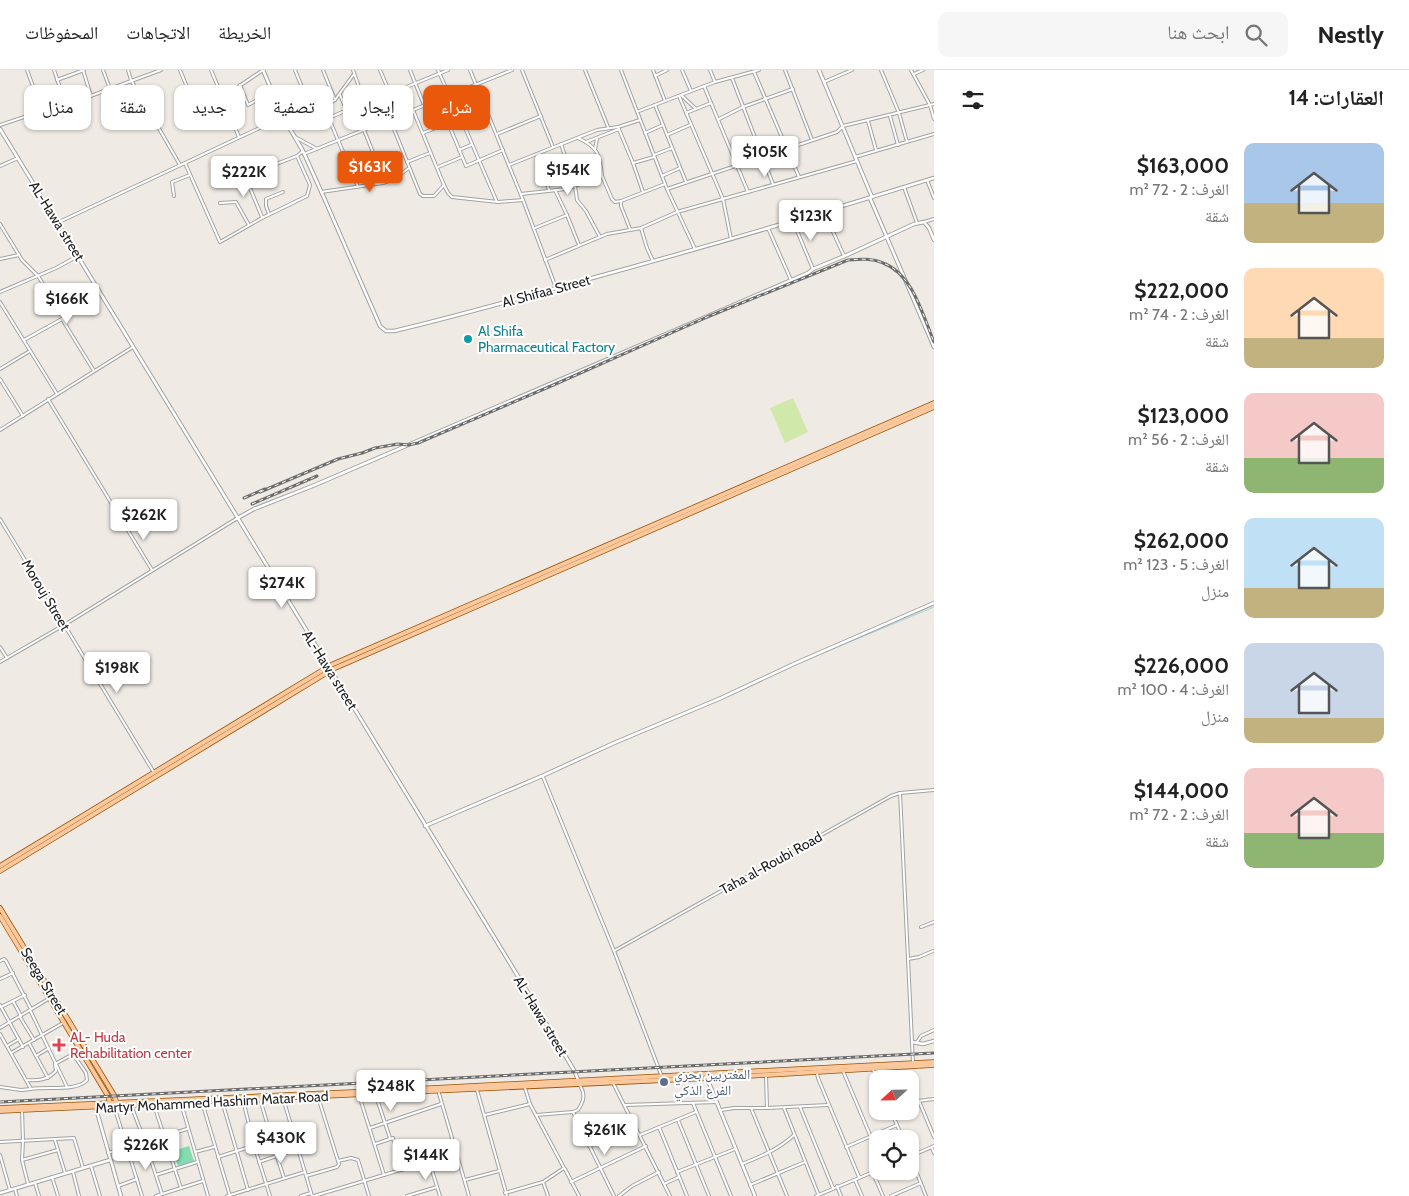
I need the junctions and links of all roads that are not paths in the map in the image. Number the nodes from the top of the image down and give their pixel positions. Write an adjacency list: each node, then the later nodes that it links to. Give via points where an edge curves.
1 (27, 70): 51 (street)
2 (54, 70): 45 (street)
3 (83, 70): 45 (street); 72 (street)
4 (103, 70): 53 (street)
5 (128, 70): 46 (street)
6 (161, 70): 46 (street)
7 (180, 70): 55 (street)
8 (211, 70): 56 (street)
9 (263, 70): 57 (street); 58 (street, Al Shifaa Street)
10 (295, 70): 59 (street)
11 (323, 70): 60 (street)
12 (353, 70): 37 (street)
13 (380, 70): 62 (street)
14 (410, 70): 49 (street)
15 (438, 70): 38 (street)
16 (448, 70): 38 (street)
17 (470, 70): 50 (street)
18 (498, 70): 40 (street)
19 (512, 70): 40 (street)
20 (522, 70): 92 (street)
21 (586, 70): 104 (street)
22 (622, 70): 89 (street)
23 (653, 70): 41 (street)
24 (667, 70): 41 (street)
25 (682, 70): 69 (street)
26 (710, 70): 47 (street)
27 (737, 70): 42 (street)
28 (759, 70): 36 (street)
29 (785, 70): 66 (street)
30 (819, 70): 48 (street)
31 (836, 70): 43 (street)
32 (852, 70): 43 (street)
33 (881, 70): 91 (street)
34 (911, 70): 39 (street)
35 (923, 70): 39 (street)
36 (754, 72): 42 (street); 75 (street)
37 (354, 74): 61 (street); 70 (street)
38 (440, 74): 49 (street); 64 (street)
39 (914, 74): 85 (street)
40 (500, 75): 50 (street)
41 (655, 76): 79 (street)
42 (739, 76): 44 (street)
43 (839, 76): 48 (street)
44 (732, 78): 47 (street); 86 (street)
45 (57, 80): 52 (street)
46 (131, 80): 54 (street); 152 (street)
47 (715, 82): 65 (street)
48 (824, 82): 102 (street)
49 (416, 84): 63 (street); 80 (street)
50 (476, 84)
51 (32, 85)
52 (59, 85)
53 (109, 85)
54 (119, 85)
55 (186, 85)
56 (218, 85)
57 (240, 85)
58 (269, 85)
59 (301, 85)
60 (329, 85)
61 (358, 85)
62 (386, 85)
63 (413, 85)
64 (444, 85)
65 (704, 86): 69 (street); 81 (street)
66 (793, 89): 75 (street); 125 (street)
67 (101, 92): 72 (street)
68 (189, 92): 68 (street, via 194,104 206,101 201,88)
69 (691, 92): 73 (street)
70 (340, 94): 76 (street); 78 (street)
71 (333, 95): 76 (street)
72 (92, 96)
73 (680, 96): 79 (street); 87 (street); 90 (street)
74 (245, 98): 77 (street, via 248,105)
75 (766, 99): 86 (street); 133 (street)
76 (335, 100)
77 (255, 101)
78 (343, 101)
79 (666, 101): 84 (street)
80 (423, 102)
81 (711, 103): 87 (street); 98 (street)
82 (934, 104): 85 (street)
83 (423, 105): 88 (street)
84 (655, 105): 89 (street); 101 (street)
85 (930, 105): 91 (street); 96 (street)
86 (743, 107): 98 (street); 144 (street)
87 (696, 109): 90 (street)
88 (413, 110): 116 (street)
89 (638, 112): 97 (street)
90 (686, 113): 100 (street)
91 (899, 113): 93 (street); 127 (street)
92 (541, 116): 117 (street); 131 (street)
93 (890, 116): 99 (street); 130 (street)
94 (24, 118): 103 (street)
95 (490, 119): 117 (street)
96 (934, 119)
97 (640, 120): 106 (street); 115 (street)
98 (718, 120): 154 (street)
99 (868, 121): 102 (street); 138 (street)
100 (691, 124): 119 (street); 160 (street)
101 (663, 125): 115 (street); 119 (street)
102 (843, 126): 125 (street, via 837,132); 146 (street)
103 (0, 127): 145 (street, AL-Hawa street)
104 (608, 127): 106 (street); 122 (street)
105 (333, 128): 124 (street)
106 (618, 128): 123 (street); 151 (street)
107 (236, 130): 121 (street)
108 (256, 130): 121 (street)
109 (291, 130): 120 (street, Al Shifaa Street)
110 (364, 130): 124 (street); 166 (street)
111 (394, 130): 149 (street)
112 (432, 130): 116 (street)
113 (451, 130): 136 (street)
114 (465, 130): 129 (street)
115 (645, 133): 142 (street)
116 (424, 134): 140 (street)
117 (496, 134): 137 (street)
118 (934, 134): 127 (street)
119 (667, 135): 132 (street)
120 (294, 136): 134 (street); 139 (street, Al Shifaa Street)
121 (239, 138): 150 (street)
122 (578, 138): 126 (street); 128 (street)
123 (597, 138): 126 (street); 135 (street)
124 (338, 140): 134 (street); 172 (street)
125 (812, 140): 133 (street)
126 (586, 142): 135 (street)
127 (907, 142): 130 (street)
128 (561, 144): 131 (street); 148 (street)
129 (472, 145): 136 (street); 147 (street)
130 (898, 145): 138 (street)
131 (554, 147): 153 (street)
132 (672, 148): 142 (street); 158 (street)
133 (787, 148): 144 (street); 163 (street)
134 (317, 149): 139 (street)
135 (595, 149): 161 (street)
136 (459, 150): 143 (street)
137 (502, 150): 147 (street); 153 (street)
138 (876, 151): 146 (street)
139 (303, 153): 141 (street); 178 (street, Al Shifaa Street)
140 (431, 153): 149 (street); 157 (street)
141 (297, 156): 192 (street, via 309,181 308,193 304,198); 194 (street, via 245,176)
142 (654, 156): 151 (street); 162 (street)
143 (462, 157): 147 (street, via 466,166); 157 (street)
144 (762, 157): 154 (street); 169 (street)
145 (18, 158): 155 (street); 198 (street, AL-Hawa street)
146 (856, 159): 163 (street); 183 (street)
147 (478, 160): 188 (street)
148 (566, 160): 171 (street); 176 (street, via 543,172)
149 (407, 162): 156 (street)
150 (185, 163): 152 (street); 159 (street)
151 (633, 164): 179 (street)
152 (180, 165): 198 (street)
153 (509, 165): 181 (street)
154 (737, 165): 160 (street); 180 (street)
155 (0, 166)
156 (409, 168): 166 (street); 170 (street, via 422,195 435,196)
157 (438, 168): 170 (street)
158 (681, 168): 162 (street); 167 (street)
159 (190, 174): 182 (street, via 172,182); 201 (street, via 220,242)
160 (712, 174): 167 (street); 185 (street)
161 (602, 176): 171 (street); 187 (street, via 612,199)
162 (662, 176): 168 (street)
163 (800, 177): 169 (street)
164 (934, 178): 165 (street, Al Shifaa Street)
165 (927, 180): 173 (street, Al Shifaa Street); 184 (street)
166 (385, 182): 172 (street)
167 (686, 182): 175 (street)
168 (665, 184): 175 (street); 179 (street)
169 (773, 184): 180 (street)
170 (444, 185): 188 (street, via 452,197)
171 (575, 186): 174 (street); 206 (street, via 577,200)
172 (358, 187): 178 (street)
173 (904, 187): 183 (street, Al Shifaa Street); 199 (street)
174 (554, 189): 176 (street); 193 (street)
175 (667, 189): 190 (street)
176 (549, 190): 181 (street)
177 (283, 192): 192 (street, via 266,199)
178 (321, 192): 221 (street, Al Shifaa Street, via 383,331 390,332)
179 (644, 192): 187 (street)
180 (748, 192): 185 (street)
181 (521, 194): 186 (street)
182 (174, 196)
183 (871, 197): 191 (street, Al Shifaa Street); 207 (street)
184 (934, 198)
185 (723, 199): 190 (street); 208 (street)
186 (523, 200): 188 (street); 204 (street)
187 (621, 201): 205 (street)
188 (497, 202)
189 (220, 203): 201 (street, via 236,202)
190 (677, 212): 202 (street); 211 (street)
191 (824, 212): 196 (street, Al Shifaa Street); 214 (street)
192 (269, 214): 194 (street)
193 (567, 215): 204 (street); 210 (street)
194 (262, 218): 201 (street)
195 (934, 219): 197 (street)
196 (793, 221): 203 (street, Al Shifaa Street); 218 (street)
197 (924, 222): 199 (street); 209 (street)
198 (58, 223): 213 (street, AL-Hawa street)
199 (917, 223): 207 (street)
200 (0, 224): 212 (street)
201 (248, 225)
202 (642, 228): 205 (street); 217 (street)
203 (768, 228): 208 (street, Al Shifaa Street); 220 (street)
204 (534, 229): 216 (street)
205 (630, 229): 206 (street)
206 (600, 237): 210 (street)
207 (887, 237): 214 (street); 227 (street)
208 (731, 239): 211 (street, Al Shifaa Street)
209 (934, 240)
210 (579, 245): 216 (street)
211 (696, 249): 217 (street, Al Shifaa Street)
212 (19, 255): 215 (street); 219 (street)
213 (78, 256): 219 (street); 223 (street, AL-Hawa street)
214 (844, 256): 218 (street)
215 (0, 259)
216 (546, 260): 221 (street)
217 (653, 261): 221 (street, Al Shifaa Street)
218 (812, 269): 220 (street)
219 (38, 276): 222 (street); 225 (street)
220 (791, 280): 241 (street)
221 (556, 288)
222 (0, 292)
223 (100, 293): 225 (street); 228 (street, AL-Hawa street)
224 (0, 302): 226 (street)
225 (63, 318): 226 (street); 231 (street)
226 (24, 340): 229 (street)
227 (934, 347)
228 (133, 348): 231 (street); 241 (street, AL-Hawa street)
229 (30, 351): 230 (street); 233 (street)
230 (0, 369)
231 (94, 371): 233 (street)
232 (0, 379): 237 (street)
233 (57, 394): 234 (street)
234 (48, 399): 237 (street); 242 (street)
235 (934, 402): 239 (main road)
236 (934, 407): 239 (main road)
237 (23, 416): 238 (street)
238 (0, 430)
239 (855, 440): 248 (main road)
240 (0, 519): 244 (street, Morouj Street)
241 (237, 519): 242 (street); 248 (street, AL-Hawa street)
242 (152, 571): 244 (street)
243 (934, 603): 251 (street)
244 (64, 625): 246 (street); 250 (street, Morouj Street)
245 (0, 647): 246 (street)
246 (7, 658): 247 (street)
247 (0, 662)
248 (330, 668): 249 (main road); 254 (street, AL-Hawa street)
249 (227, 731): 250 (main road); 256 (main road)
250 (154, 772): 255 (main road)
251 (542, 776): 254 (street); 262 (street)
252 (934, 790): 253 (street, Taha al-Roubi Road)
253 (900, 793): 262 (street, Taha al-Roubi Road); 264 (street)
254 (425, 826): 304 (street, AL-Hawa street)
255 (0, 866)
256 (0, 871)
257 (0, 908): 330 (main road, Seega Street, via 114,1095)
258 (0, 916): 269 (main road)
259 (934, 922): 260 (street)
260 (921, 927)
261 (933, 950): 264 (street)
262 (614, 951): 300 (street)
263 (0, 957): 265 (street)
264 (908, 959): 283 (street)
265 (1, 961): 266 (street, via 4,959)
266 (13, 972): 267 (street); 268 (street)
267 (0, 979)
268 (25, 994): 270 (street); 272 (street)
269 (50, 998): 272 (street); 275 (main road)
270 (13, 1001): 271 (street); 273 (street)
271 (1, 1006): 274 (street)
272 (30, 1010): 273 (street); 279 (street)
273 (20, 1016): 274 (street); 281 (street)
274 (10, 1022): 276 (street); 280 (street)
275 (65, 1022): 279 (street); 330 (main road)
276 (0, 1028)
277 (934, 1030): 284 (street, via 921,1036)
278 (0, 1034): 286 (street)
279 (42, 1035): 281 (street); 288 (street)
280 (19, 1039): 286 (street); 287 (street)
281 (34, 1040): 285 (street)
282 (934, 1041): 284 (street)
283 (912, 1042): 284 (street); 291 (street)
284 (917, 1042)
285 (29, 1043): 287 (street); 290 (street)
286 (7, 1046): 289 (street)
287 (23, 1047): 289 (street)
288 (49, 1048): 290 (street); 292 (street)
289 (11, 1053): 303 (street)
290 (36, 1056): 301 (street)
291 (913, 1063): 293 (main road, Martyr Mohammed Hashim Matar Road); 298 (main road, Martyr Mohammed Hashim Matar Road)
292 (55, 1064): 301 (street, via 56,1071); 308 (street); 308 (street, via 74,1054 86,1073 88,1080 84,1084)
293 (934, 1064): 295 (main road, Martyr Mohammed Hashim Matar Road)
294 (869, 1070): 296 (main road, Martyr Mohammed Hashim Matar Road)
295 (873, 1070)
296 (843, 1071): 297 (main road, Martyr Mohammed Hashim Matar Road); 354 (street)
297 (817, 1072): 299 (main road, Martyr Mohammed Hashim Matar Road); 332 (street)
298 (730, 1075): 299 (main road, Martyr Mohammed Hashim Matar Road); 300 (main road, Martyr Mohammed Hashim Matar Road); 302 (main road, Martyr Mohammed Hashim Matar Road)
299 (766, 1075): 335 (street)
300 (662, 1077): 304 (main road, Martyr Mohammed Hashim Matar Road)
301 (48, 1078): 303 (street)
302 (704, 1078): 305 (main road, Martyr Mohammed Hashim Matar Road); 322 (street)
303 (26, 1080): 309 (street)
304 (579, 1083): 305 (main road, Martyr Mohammed Hashim Matar Road); 306 (main road, Martyr Mohammed Hashim Matar Road); 340 (street, via 584,1100)
305 (614, 1083): 328 (street)
306 (525, 1085): 310 (main road, Martyr Mohammed Hashim Matar Road); 311 (main road, Martyr Mohammed Hashim Matar Road); 327 (street)
307 (0, 1087): 309 (street)
308 (67, 1087): 309 (street)
309 (31, 1089)
310 (438, 1089): 311 (main road, Martyr Mohammed Hashim Matar Road); 312 (main road, Martyr Mohammed Hashim Matar Road); 324 (street)
311 (477, 1089): 342 (street)
312 (377, 1095): 314 (main road, Martyr Mohammed Hashim Matar Road); 330 (main road, Martyr Mohammed Hashim Matar Road); 347 (street)
313 (318, 1097): 314 (main road, Martyr Mohammed Hashim Matar Road); 315 (main road, Martyr Mohammed Hashim Matar Road); 391 (street)
314 (360, 1097): 351 (street)
315 (283, 1098): 316 (main road, Martyr Mohammed Hashim Matar Road); 355 (street)
316 (260, 1099): 318 (main road, Martyr Mohammed Hashim Matar Road); 363 (street)
317 (934, 1099): 320 (street)
318 (243, 1100): 319 (main road, Martyr Mohammed Hashim Matar Road); 368 (street)
319 (222, 1101): 321 (main road, Martyr Mohammed Hashim Matar Road); 378 (street)
320 (919, 1101): 359 (street)
321 (202, 1102): 323 (main road, Martyr Mohammed Hashim Matar Road); 371 (street)
322 (717, 1102): 325 (street); 339 (street)
323 (181, 1103): 326 (main road, Martyr Mohammed Hashim Matar Road); 350 (street)
324 (442, 1103): 347 (street); 382 (street)
325 (693, 1103): 328 (street); 341 (street)
326 (153, 1104): 331 (main road, Martyr Mohammed Hashim Matar Road); 358 (street)
327 (530, 1104): 342 (street); 343 (street)
328 (626, 1104): 344 (street)
329 (95, 1105): 330 (main road, Martyr Mohammed Hashim Matar Road); 337 (main road, Martyr Mohammed Hashim Matar Road); 338 (main road, Martyr Mohammed Hashim Matar Road); 379 (street)
330 (114, 1105): 331 (main road, Martyr Mohammed Hashim Matar Road); 374 (street)
331 (131, 1105): 366 (street)
332 (828, 1105): 333 (street); 372 (street)
333 (800, 1107): 336 (street); 439 (street)
334 (751, 1108): 335 (street); 339 (street); 383 (street)
335 (767, 1108): 336 (street)
336 (784, 1108): 356 (street)
337 (0, 1110): 338 (main road, Martyr Mohammed Hashim Matar Road)
338 (22, 1110): 364 (street)
339 (720, 1110): 376 (street)
340 (573, 1112): 343 (street); 369 (street)
341 (696, 1112): 345 (street); 388 (street)
342 (485, 1115): 405 (street)
343 (536, 1115): 400 (street)
344 (633, 1120): 357 (street); 369 (street)
345 (678, 1120): 349 (street); 397 (street)
346 (895, 1120): 348 (street)
347 (385, 1122): 351 (street); 360 (street)
348 (897, 1125): 352 (street); 353 (street)
349 (659, 1127): 357 (street); 408 (street)
350 (188, 1128): 358 (street); 380 (street)
351 (370, 1128): 367 (street)
352 (886, 1130)
353 (899, 1130)
354 (869, 1132)
355 (293, 1134): 363 (street); 375 (street)
356 (794, 1134): 383 (street); 395 (street)
357 (640, 1135): 370 (street)
358 (164, 1136): 366 (street); 402 (street)
359 (934, 1137)
360 (390, 1138): 367 (street); 403 (street, via 394,1140)
361 (869, 1138): 372 (street)
362 (55, 1140): 364 (street); 377 (street); 399 (street, via 74,1138)
363 (272, 1140): 368 (street)
364 (23, 1141): 365 (street); 389 (street)
365 (0, 1142)
366 (145, 1142): 374 (street); 412 (street)
367 (376, 1144): 413 (street)
368 (254, 1146): 378 (street); 394 (street)
369 (589, 1146): 401 (street)
370 (646, 1146): 401 (street); 407 (street)
371 (215, 1147): 380 (street); 387 (street)
372 (846, 1147): 417 (street)
373 (933, 1147): 381 (street); 384 (street)
374 (126, 1148): 379 (street); 419 (street)
375 (298, 1149): 386 (street); 406 (street)
376 (736, 1149): 388 (street); 396 (street)
377 (58, 1150): 389 (street); 410 (street)
378 (236, 1151): 387 (street); 441 (street)
379 (108, 1152): 390 (street)
380 (195, 1152): 393 (street)
381 (919, 1152)
382 (457, 1153): 392 (street); 425 (street)
383 (770, 1153): 396 (street); 411 (street)
384 (934, 1153)
385 (0, 1155): 440 (street)
386 (277, 1156): 394 (street); 420 (street)
387 (218, 1157): 458 (street)
388 (715, 1157): 397 (street); 472 (street)
389 (22, 1160): 430 (street)
390 (110, 1160): 398 (street); 434 (street)
391 (338, 1161): 414 (street, via 337,1167); 424 (street, via 356,1158)
392 (429, 1161): 403 (street); 436 (street)
393 (198, 1162): 402 (street); 423 (street)
394 (259, 1162): 431 (street)
395 (805, 1162): 411 (street); 475 (street)
396 (742, 1164): 433 (street)
397 (696, 1165): 408 (street); 471 (street)
398 (91, 1166): 399 (street); 452 (street)
399 (83, 1168): 404 (street)
400 (564, 1168): 426 (street); 427 (street)
401 (600, 1168): 427 (street); 467 (street)
402 (175, 1169): 412 (street); 438 (street)
403 (402, 1170): 413 (street)
404 (72, 1171): 410 (street); 451 (street)
405 (499, 1171): 425 (street); 446 (street)
406 (305, 1172): 414 (street); 420 (street)
407 (659, 1172): 432 (street); 468 (street)
408 (677, 1172): 416 (street)
409 (869, 1173): 417 (street)
410 (65, 1174): 415 (street)
411 (778, 1174): 433 (street); 474 (street)
412 (156, 1175): 445 (street)
413 (384, 1175): 424 (street)
414 (306, 1176): 447 (street)
415 (52, 1177): 428 (street); 450 (street)
416 (679, 1177): 432 (street); 470 (street)
417 (859, 1177): 421 (street)
418 (919, 1178): 429 (street)
419 (137, 1179): 434 (street); 454 (street)
420 (284, 1179): 431 (street)
421 (855, 1179): 435 (street); 477 (street)
422 (876, 1180): 478 (street)
423 (204, 1181): 438 (street); 457 (street)
424 (365, 1181): 447 (street); 461 (street)
425 (465, 1181): 464 (street)
426 (543, 1182): 446 (street); 465 (street)
427 (570, 1182): 466 (street)
428 (35, 1183): 430 (street); 449 (street)
429 (921, 1183): 443 (street); 481 (street)
430 (28, 1184): 437 (street)
431 (266, 1184): 441 (street); 459 (street)
432 (664, 1184): 469 (street)
433 (750, 1185): 473 (street)
434 (118, 1186): 453 (street)
435 (837, 1186): 439 (street); 476 (street)
436 (437, 1187): 462 (street); 463 (street)
437 (15, 1188): 440 (street); 448 (street)
438 (181, 1188): 442 (street)
439 (833, 1188): 475 (street)
440 (10, 1190): 444 (street)
441 (248, 1190): 458 (street)
442 (173, 1191): 445 (street); 456 (street)
443 (901, 1192): 479 (street); 480 (street)
444 (0, 1193)
445 (162, 1194): 455 (street)
446 (506, 1194)
447 (312, 1195): 460 (street)
448 (17, 1196)
449 (38, 1196)
450 (58, 1196)
451 (79, 1196)
452 (100, 1196)
453 (121, 1196)
454 (142, 1196)
455 (156, 1196)
456 (175, 1196)
457 (208, 1196)
458 (229, 1196)
459 (270, 1196)
460 (301, 1196)
461 (369, 1196)
462 (407, 1196)
463 (440, 1196)
464 (470, 1196)
465 (548, 1196)
466 (578, 1196)
467 (614, 1196)
468 (619, 1196)
469 (670, 1196)
470 (687, 1196)
471 (709, 1196)
472 (731, 1196)
473 (754, 1196)
474 (787, 1196)
475 (818, 1196)
476 (841, 1196)
477 (862, 1196)
478 (883, 1196)
479 (891, 1196)
480 (902, 1196)
481 (926, 1196)

